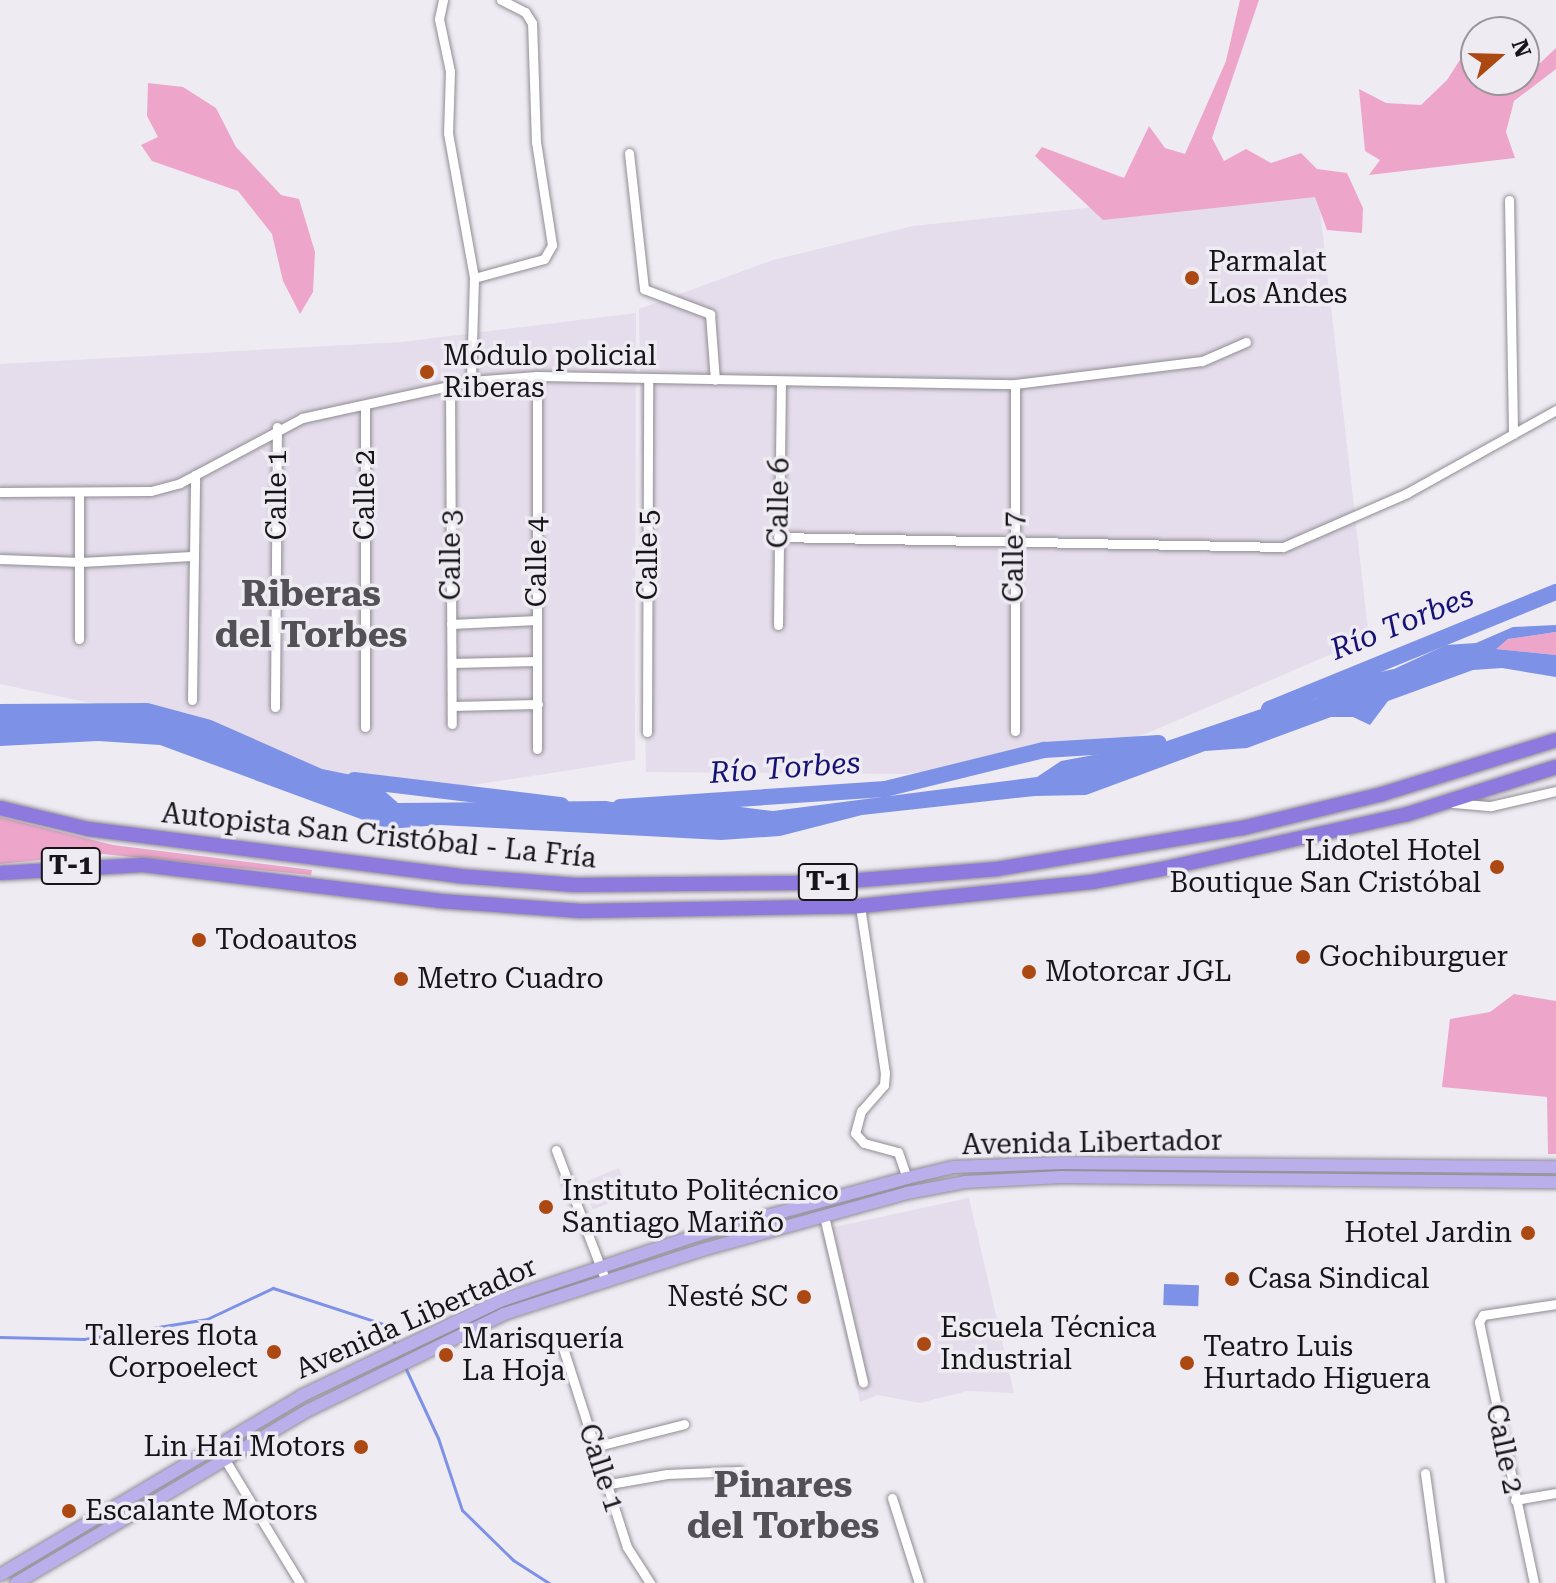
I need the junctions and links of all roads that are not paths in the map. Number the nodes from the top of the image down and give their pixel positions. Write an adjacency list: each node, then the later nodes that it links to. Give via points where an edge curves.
1 (443, 0): 5 (street, via 439,19 450,71 448,133)
2 (501, 0): 5 (street, via 525,12 532,23 536,142 552,245 544,259)
3 (629, 153): 9 (street, via 644,289 710,314)
4 (1509, 200): 17 (street)
5 (474, 278): 10 (street)
6 (1246, 342): 12 (street, via 1202,361)
7 (537, 376): 8 (street); 10 (street); 26 (street, Calle 4)
8 (648, 378): 9 (street); 39 (street, Calle 5)
9 (715, 380): 11 (street)
10 (471, 381): 13 (street)
11 (781, 381): 12 (street); 21 (street, Calle 6)
12 (1015, 384): 22 (street, Calle 7)
13 (450, 385): 14 (street); 27 (street, Calle 3)
14 (365, 407): 16 (street); 37 (street, Calle 2)
15 (1556, 410): 17 (street)
16 (277, 427): 18 (street); 35 (street, Calle 1)
17 (1513, 434): 22 (street, via 1395,499 1283,547)
18 (195, 475): 20 (street, via 151,491); 23 (street)
19 (0, 492): 20 (street)
20 (79, 492): 25 (street)
21 (778, 537): 22 (street); 28 (street, Calle 6)
22 (1013, 540): 38 (street, Calle 7)
23 (192, 556): 25 (street); 32 (street)
24 (0, 559): 25 (street)
25 (81, 562): 29 (street)
26 (537, 620): 27 (street); 30 (street, Calle 4)
27 (451, 624): 31 (street, Calle 3)
28 (778, 625)
29 (79, 639)
30 (537, 661): 31 (street); 33 (street, Calle 4)
31 (452, 663): 34 (street, Calle 3)
32 (192, 700)
33 (538, 704): 34 (street); 41 (street, Calle 4)
34 (452, 706): 36 (street, Calle 3)
35 (275, 707)
36 (452, 724)
37 (365, 727)
38 (1015, 731)
39 (647, 732)
40 (1556, 740): 45 (highway, Autopista San Cristóbal - La Fría / T-1, via 1382,794 1243,828 997,869 824,883 575,885 458,876 88,829)
41 (537, 749)
42 (1556, 767): 44 (highway, Autopista San Cristóbal - La Fría / T-1)
43 (1556, 791): 44 (street, via 1491,806)
44 (1446, 802): 47 (highway, Autopista San Cristóbal - La Fría / T-1, via 1322,837 1106,879)
45 (0, 808)
46 (0, 873): 47 (highway, Autopista San Cristóbal - La Fría / T-1, via 143,865 439,901 581,911)
47 (860, 906): 50 (street, via 885,1073 884,1085 861,1111 855,1133 864,1143 898,1152)
48 (556, 1150): 53 (street)
49 (1556, 1167): 50 (main road, Avenida Libertador, via 1062,1163 953,1167)
50 (907, 1178): 53 (main road, Avenida Libertador)
51 (1556, 1182): 52 (main road, Avenida Libertador, via 997,1179 907,1193)
52 (824, 1216): 53 (main road, Avenida Libertador); 56 (street)
53 (602, 1272): 59 (main road, Avenida Libertador, via 425,1351); 66 (main road, Avenida Libertador, via 500,1301 349,1370)
54 (1556, 1304): 65 (street, Calle 2, via 1483,1315 1479,1326)
55 (563, 1348): 58 (street, Calle 1)
56 (863, 1382)
57 (684, 1424): 58 (street)
58 (594, 1447): 62 (street, Calle 1)
59 (224, 1458): 67 (main road, Avenida Libertador); 68 (street)
60 (740, 1471): 62 (street, via 667,1474)
61 (1425, 1473): 71 (street)
62 (604, 1485): 69 (street, Calle 1, via 627,1547)
63 (1556, 1493): 65 (street)
64 (892, 1498): 70 (street)
65 (1515, 1500): 72 (street, Calle 2)
66 (0, 1575)
67 (16, 1583)
68 (300, 1583)
69 (650, 1583)
70 (919, 1583)
71 (1440, 1583)
72 (1534, 1583)

